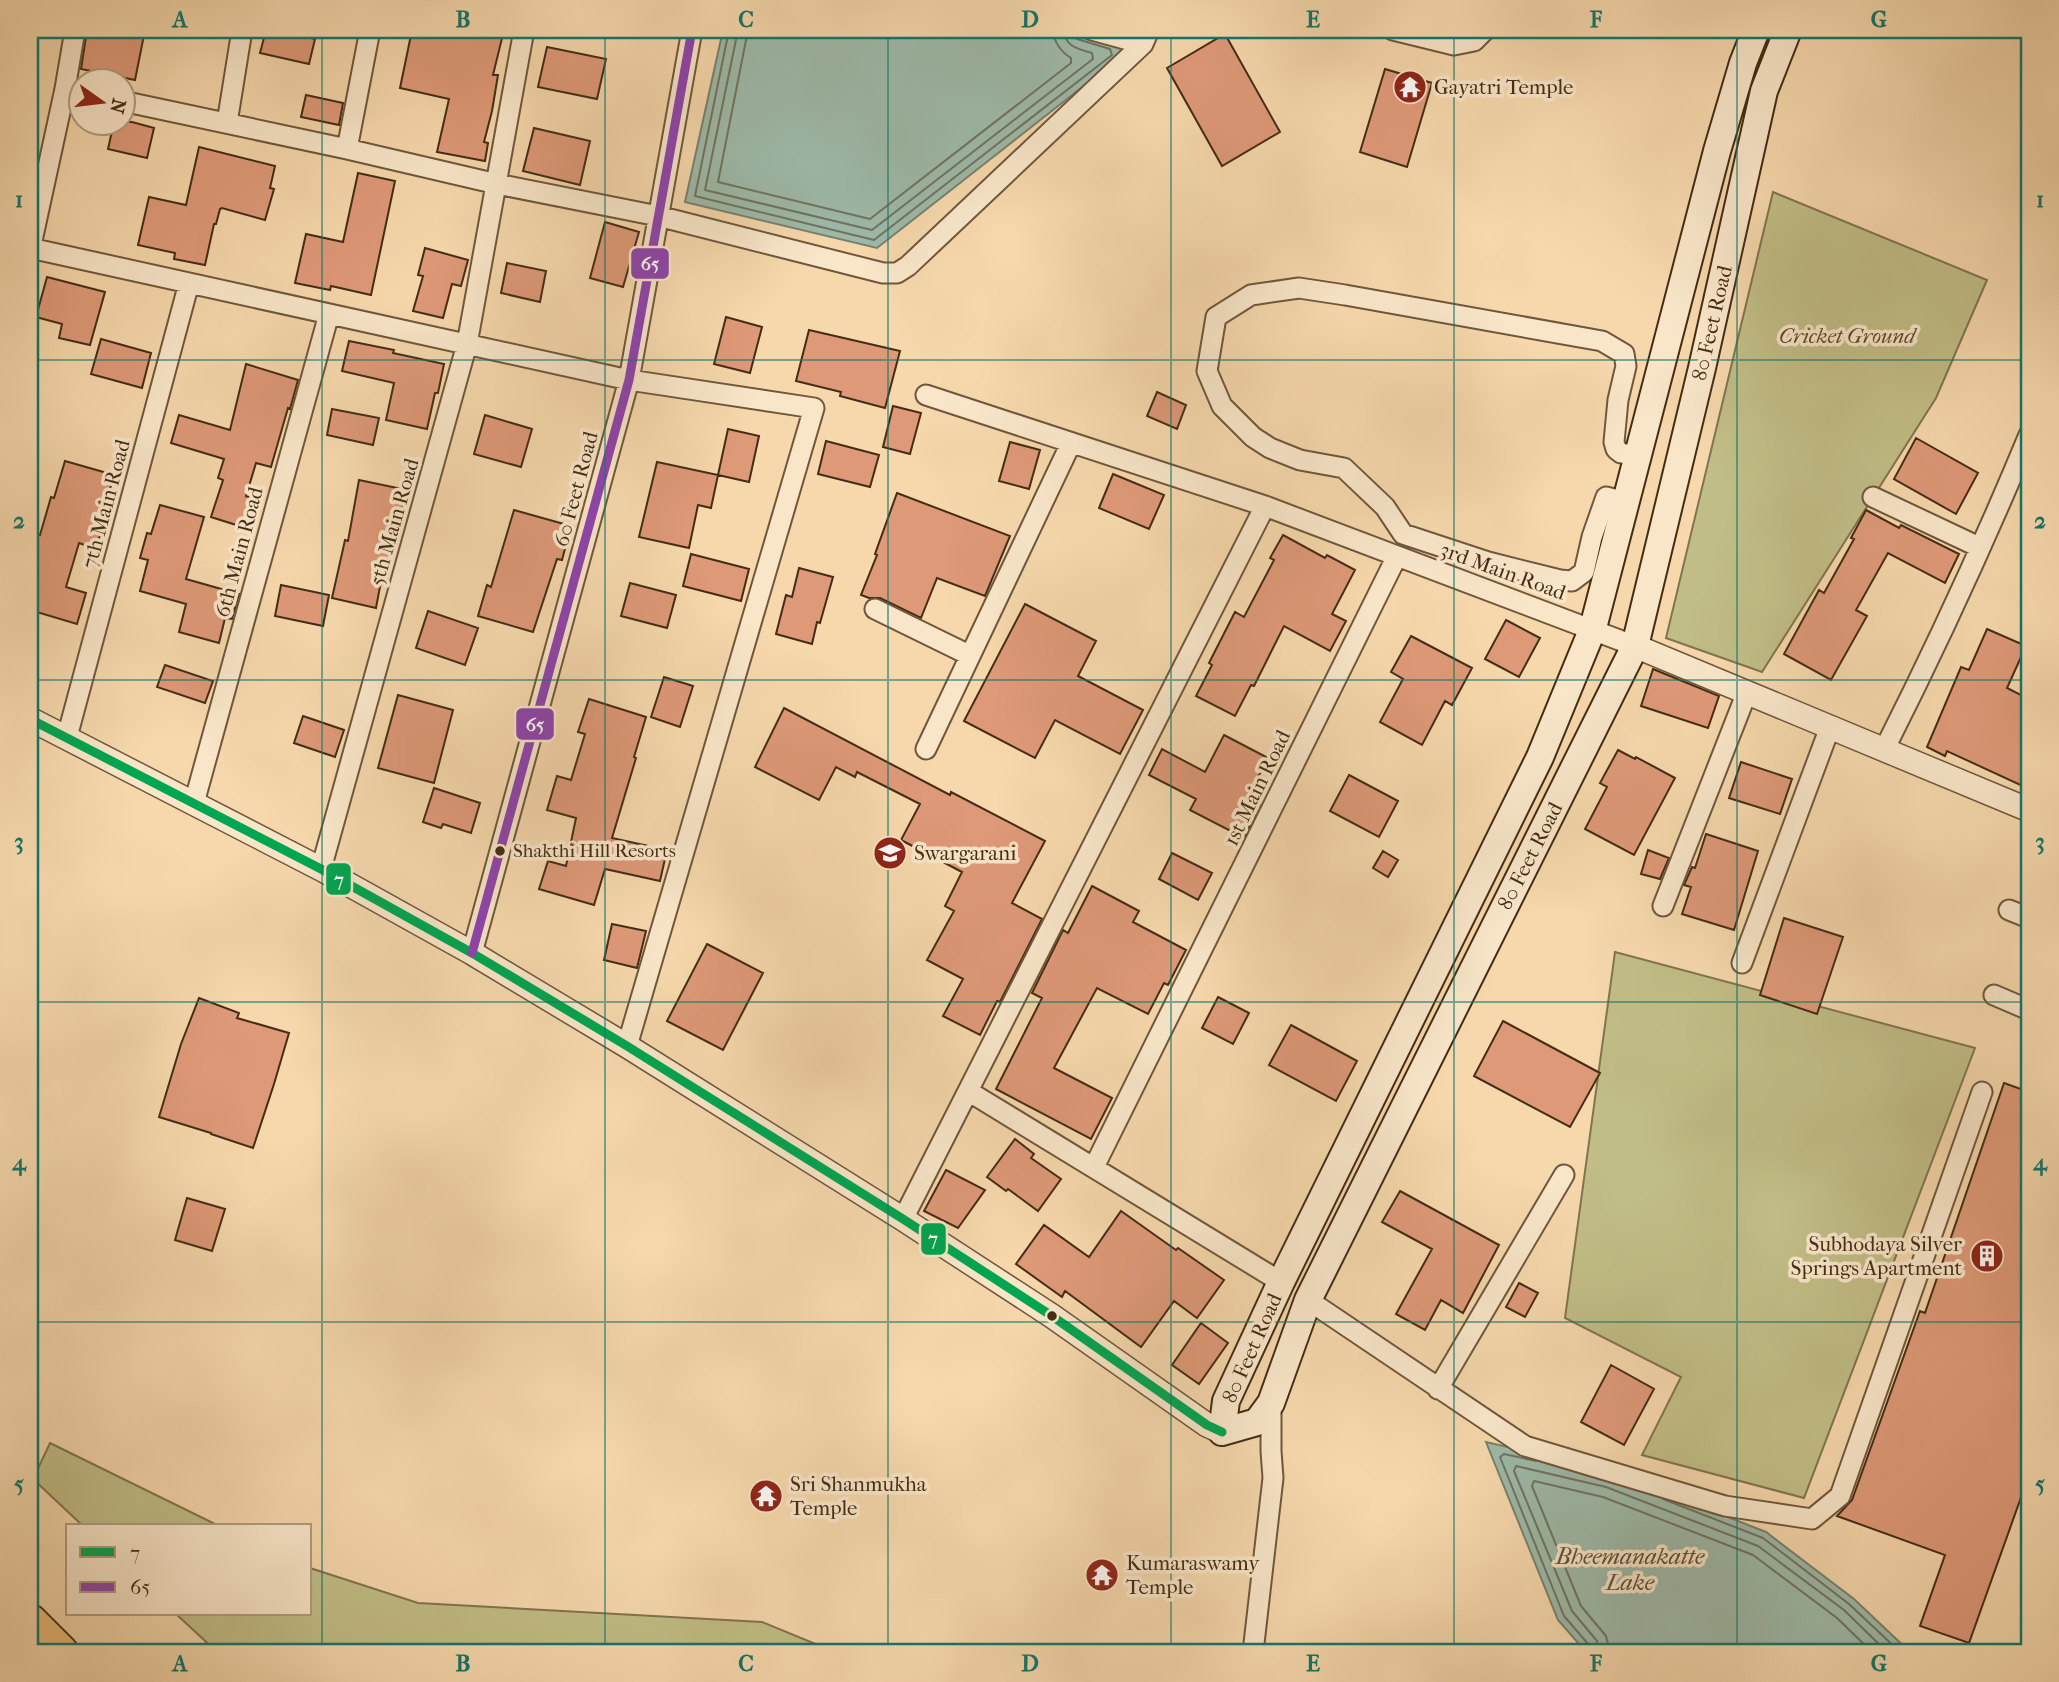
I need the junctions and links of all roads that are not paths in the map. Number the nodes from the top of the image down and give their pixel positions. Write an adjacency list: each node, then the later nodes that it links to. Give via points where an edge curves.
1 (75, 30): 12 (street)
2 (242, 30): 15 (street)
3 (370, 30): 16 (street)
4 (524, 30): 17 (street)
5 (692, 30): 18 (street, 60 Feet Road)
6 (1092, 30): 11 (street)
7 (1392, 30): 8 (street, via 1454,45 1474,41)
8 (1485, 30)
9 (1756, 30): 27 (main road, 80 Feet Road, via 1717,151)
10 (1788, 30): 35 (main road, 80 Feet Road, via 1764,90)
11 (1146, 37): 18 (street, via 897,273)
12 (74, 66)
13 (136, 104): 15 (street)
14 (66, 117): 19 (street)
15 (227, 123): 16 (street)
16 (347, 149): 17 (street)
17 (498, 184): 18 (street); 22 (street, 5th Main Road)
18 (658, 216): 23 (street, 60 Feet Road)
19 (30, 249): 20 (street)
20 (189, 283): 21 (street); 40 (street, 7th Main Road)
21 (329, 314): 22 (street); 43 (street, 6th Main Road)
22 (467, 344): 23 (street); 45 (street, 5th Main Road)
23 (629, 380): 49 (street, 60 Feet Road); 53 (street, via 814,408)
24 (926, 395): 26 (street)
25 (2029, 435): 31 (street)
26 (1071, 443): 30 (street); 36 (street)
27 (1638, 456): 29 (main road, 80 Feet Road); 29 (street, via 1616,449 1618,400 1626,366 1624,354 1602,341 1299,288 1251,295 1216,317 1207,371 1222,405 1270,448 1300,460 1344,468 1385,507 1403,534 1488,562 1572,581 1584,572 1606,497)
28 (1873, 497): 31 (street)
29 (1626, 502): 34 (main road, 80 Feet Road)
30 (1265, 506): 32 (street); 54 (street)
31 (1979, 547): 42 (street)
32 (1397, 556): 34 (street, 3rd Main Road); 56 (street, 1st Main Road)
33 (875, 609): 36 (street)
34 (1593, 628): 35 (street, 3rd Main Road); 59 (main road, 80 Feet Road, via 1540,757)
35 (1635, 646): 37 (street); 60 (main road, 80 Feet Road)
36 (969, 655): 41 (street)
37 (1747, 692): 39 (street); 46 (street)
38 (30, 719): 40 (street)
39 (1829, 727): 42 (street); 50 (street)
40 (67, 737): 43 (street)
41 (926, 749)
42 (1884, 750): 44 (street)
43 (194, 803): 45 (street)
44 (2029, 809)
45 (321, 869): 49 (street)
46 (1663, 906)
47 (2009, 911): 48 (street)
48 (2029, 918)
49 (472, 953): 53 (street)
50 (1742, 963)
51 (1994, 995): 52 (street)
52 (2029, 1010)
53 (627, 1046): 58 (street)
54 (968, 1091): 56 (street); 58 (street)
55 (1982, 1092): 61 (street, via 1840,1496 1812,1519 1726,1506 1525,1446)
56 (1094, 1167): 59 (street)
57 (1564, 1175): 61 (street)
58 (903, 1219): 63 (street)
59 (1282, 1282): 63 (main road, 80 Feet Road, via 1226,1401)
60 (1308, 1300): 61 (street); 62 (main road, 80 Feet Road)
61 (1438, 1389)
62 (1271, 1403): 63 (main road, 80 Feet Road, via 1257,1422); 66 (street, via 1273,1478)
63 (1222, 1432)
64 (30, 1621): 65 (highway)
65 (61, 1652)
66 (1253, 1652)

